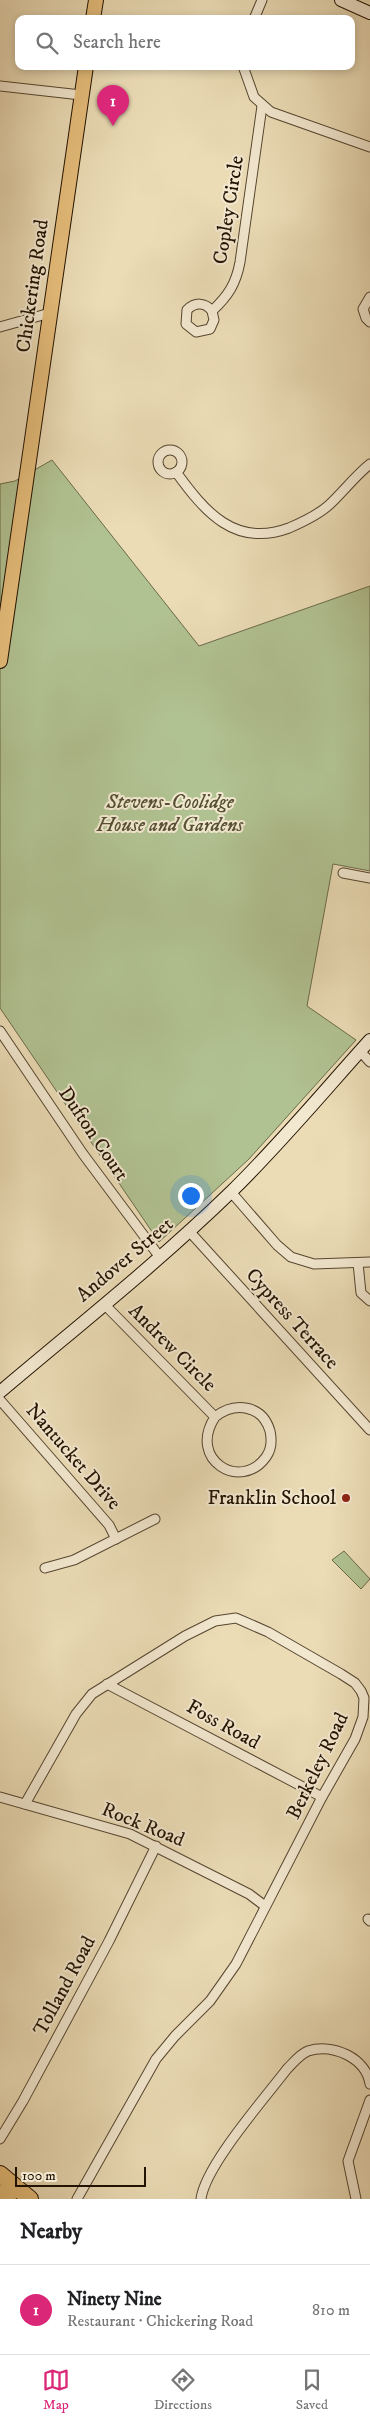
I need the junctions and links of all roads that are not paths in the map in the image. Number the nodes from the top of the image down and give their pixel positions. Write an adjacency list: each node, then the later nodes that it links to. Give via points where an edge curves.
1 (96, 0): 5 (main road)
2 (262, 0): 6 (street)
3 (341, 0): 4 (main road)
4 (370, 13)
5 (94, 15)
6 (256, 15)
7 (85, 70): 10 (main road, Chickering Road)
8 (244, 70): 11 (street, via 248,86)
9 (0, 86): 10 (street)
10 (81, 95): 15 (main road, Chickering Road)
11 (262, 106): 12 (street, via 285,118); 14 (street, Copley Circle, via 237,275 228,296)
12 (370, 147)
13 (370, 297): 16 (street, via 363,309)
14 (212, 311)
15 (50, 313): 17 (street); 20 (main road, Chickering Road)
16 (370, 322)
17 (0, 328)
18 (370, 464): 19 (street, via 317,514 284,530 252,534 226,525 193,496)
19 (176, 472)
20 (0, 661)
21 (342, 873): 22 (street)
22 (370, 878)
23 (0, 1030): 29 (street, Dufton Court, via 83,1154)
24 (370, 1040): 25 (main road, Andover Street)
25 (360, 1051): 26 (street); 27 (main road, Andover Street)
26 (370, 1062)
27 (231, 1192): 28 (main road, Andover Street); 31 (street, via 291,1257 314,1264)
28 (189, 1231): 29 (main road, Andover Street); 37 (street, Cypress Terrace)
29 (159, 1256): 33 (main road, Andover Street)
30 (370, 1262): 31 (street)
31 (358, 1263): 32 (street, via 361,1293)
32 (370, 1302)
33 (104, 1304): 34 (main road, Andover Street); 36 (street, Andrew Circle)
34 (0, 1392)
35 (0, 1400): 39 (street, Nantucket Drive, via 109,1525)
36 (215, 1417): 36 (street, Andrew Circle, via 233,1407 253,1410 261,1416 271,1434 268,1454 262,1462 242,1472 220,1466 207,1448 208,1426)
37 (370, 1430)
38 (155, 1519): 39 (street)
39 (116, 1538): 40 (street, via 74,1560)
40 (45, 1568)
41 (107, 1684): 42 (street, Foss Road); 42 (street, Berkeley Road, via 215,1621 236,1618 268,1632 341,1674 361,1691 365,1705 359,1731); 44 (street, Berkeley Road, via 85,1702)
42 (322, 1797): 46 (street, Berkeley Road)
43 (0, 1798): 44 (street, Rock Road)
44 (25, 1804): 45 (street, Rock Road, via 130,1834)
45 (156, 1846): 46 (street, Rock Road, via 249,1894); 49 (street, Tolland Road, via 102,1955 24,2101)
46 (265, 1906): 54 (street, Berkeley Road, via 219,1990 175,2036 148,2071)
47 (370, 2084): 55 (street, via 364,2066 339,2051 317,2050 301,2055 287,2068 214,2165 202,2191)
48 (370, 2100): 56 (street, via 348,2161)
49 (0, 2139)
50 (0, 2174): 53 (highway)
51 (0, 2193): 52 (highway)
52 (8, 2199)
53 (30, 2199)
54 (77, 2199)
55 (202, 2199)
56 (356, 2199)

